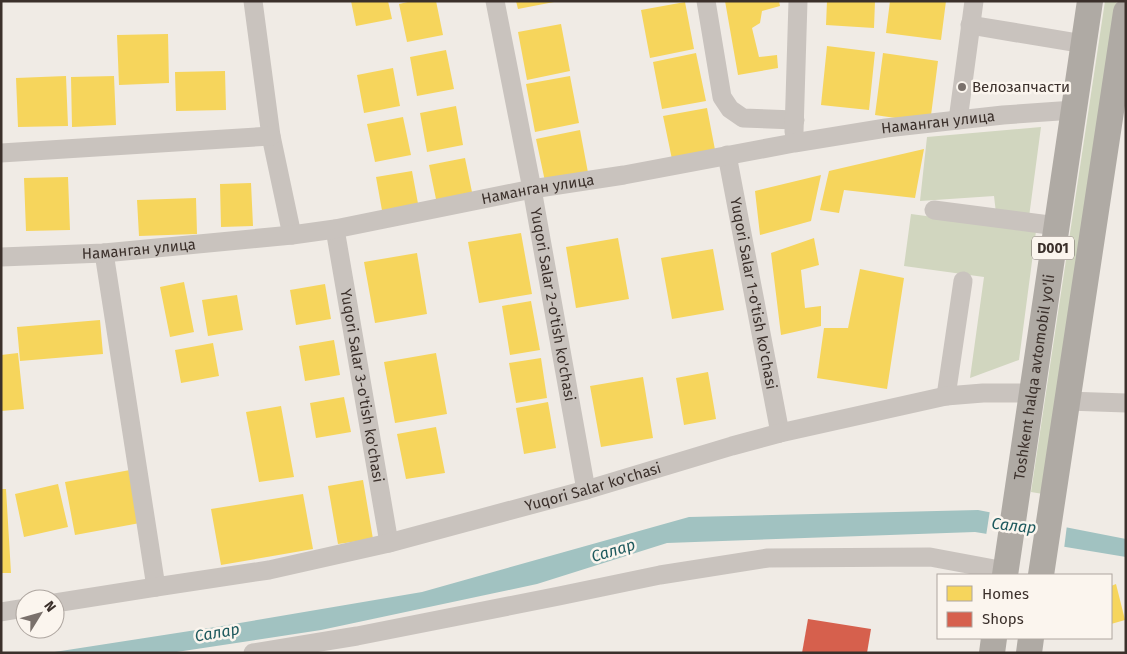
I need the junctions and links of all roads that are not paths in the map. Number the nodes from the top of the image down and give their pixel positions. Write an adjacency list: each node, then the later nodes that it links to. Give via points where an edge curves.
1 (253, 1): 13 (street)
2 (495, 1): 17 (street, Yuqori Salar 2-o'tish ko'chasi)
3 (706, 1): 11 (street, via 722,97 730,109 743,118)
4 (798, 1): 11 (street)
5 (974, 1): 8 (street)
6 (1090, 1): 9 (highway, Toshkent halqa avtomobil yo'li / D001)
7 (1126, 12): 27 (highway, D001)
8 (970, 25): 9 (street); 12 (street)
9 (1084, 44): 10 (highway, Toshkent halqa avtomobil yo'li / D001)
10 (1074, 110): 12 (street, Наманган улица); 19 (highway, Toshkent halqa avtomobil yo'li / D001)
11 (795, 120): 14 (street)
12 (958, 120): 14 (street, Наманган улица)
13 (271, 136): 15 (street); 21 (street)
14 (794, 142): 16 (street, Наманган улица)
15 (1, 153)
16 (728, 155): 17 (street, Наманган улица); 29 (street, Yuqori Salar 1-o'tish ko'chasi)
17 (532, 188): 20 (street, Наманган улица); 30 (street, Yuqori Salar 2-o'tish ko'chasi)
18 (934, 210): 19 (street)
19 (1057, 226): 25 (highway, Toshkent halqa avtomobil yo'li / D001)
20 (335, 229): 21 (street, Наманган улица); 31 (street, Yuqori Salar 3-o'tish ko'chasi)
21 (292, 235): 22 (street, Наманган улица)
22 (104, 253): 23 (street, Наманган улица); 34 (street)
23 (1, 257)
24 (963, 281): 26 (street)
25 (1032, 393): 26 (street, Yuqori Salar ko'chasi); 32 (highway, Toshkent halqa avtomobil yo'li / D001)
26 (946, 396): 29 (street, Yuqori Salar ko'chasi)
27 (1068, 401): 28 (street); 33 (highway, D001)
28 (1126, 402)
29 (780, 433): 30 (street, Yuqori Salar ko'chasi)
30 (586, 490): 31 (street, Yuqori Salar ko'chasi)
31 (389, 542): 34 (street, Yuqori Salar ko'chasi, via 269,570)
32 (1006, 566): 40 (street, via 930,557 768,558 660,575 357,636)
33 (1042, 567)
34 (156, 587): 35 (street, Yuqori Salar ko'chasi)
35 (65, 601)
36 (15, 610): 37 (street)
37 (1, 612)
38 (994, 639): 41 (highway)
39 (1031, 639): 42 (highway)
40 (253, 653)
41 (992, 653)
42 (1029, 653)

